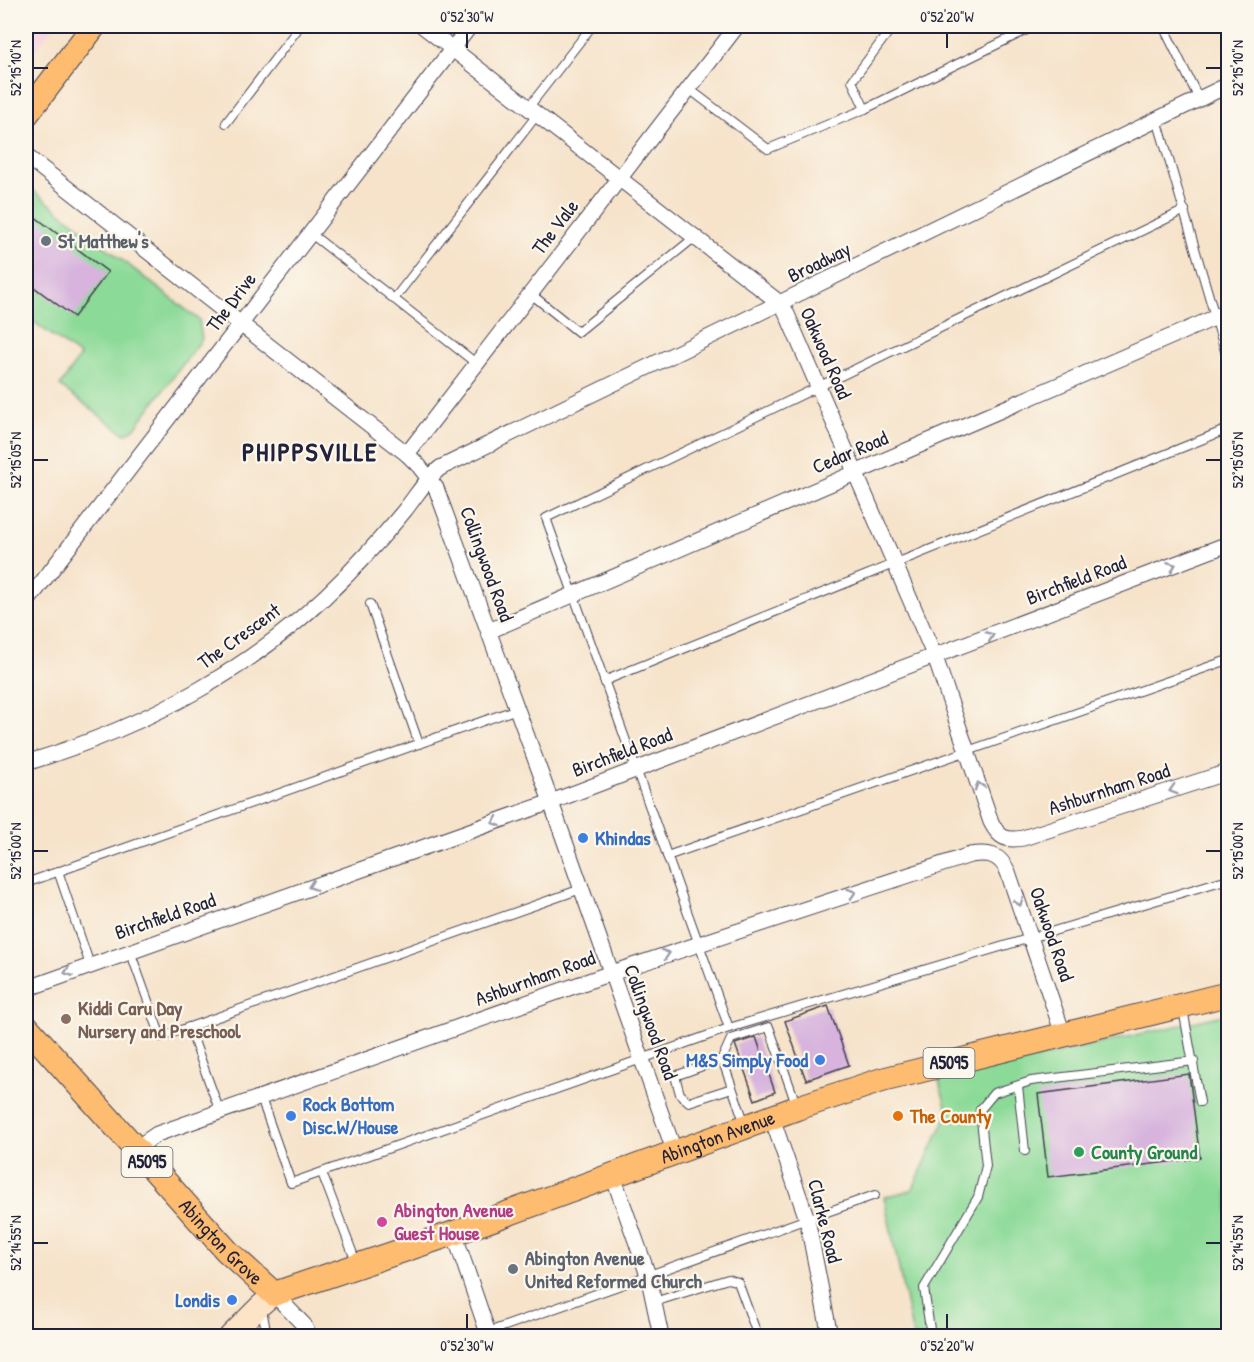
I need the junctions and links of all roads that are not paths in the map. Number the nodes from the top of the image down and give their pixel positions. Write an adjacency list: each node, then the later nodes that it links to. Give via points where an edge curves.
1 (94, 26): 16 (main road)
2 (300, 26): 18 (lane)
3 (423, 26): 10 (street, Oakwood Road)
4 (470, 26): 10 (street, The Drive)
5 (592, 26): 15 (lane)
6 (737, 26): 12 (street, The Vale)
7 (893, 26): 14 (lane, via 852,81)
8 (1035, 26): 14 (lane)
9 (1163, 26): 13 (lane)
10 (452, 48): 15 (street, Oakwood Road); 22 (street, The Drive)
11 (1228, 85): 13 (street, Broadway)
12 (688, 88): 14 (lane, via 768,149); 20 (street, The Vale)
13 (1199, 99): 17 (street, Broadway)
14 (865, 109)
15 (533, 112): 20 (street, Oakwood Road); 25 (lane)
16 (26, 115)
17 (1157, 119): 21 (lane); 26 (street, Broadway)
18 (226, 123)
19 (26, 156): 28 (street, Collingwood Road)
20 (619, 179): 23 (street, Oakwood Road); 24 (street, The Vale)
21 (1185, 210): 27 (lane); 31 (lane)
22 (310, 233): 25 (lane); 28 (street, The Drive)
23 (695, 237): 24 (lane, via 578,332); 26 (street, Oakwood Road)
24 (531, 294): 30 (street, The Vale)
25 (394, 299): 30 (lane)
26 (781, 304): 31 (street, Oakwood Road); 35 (street, Broadway, via 450,463)
27 (1222, 315): 29 (lane); 34 (street, Cedar Road)
28 (241, 324): 33 (street, Collingwood Road); 39 (street, The Drive)
29 (1228, 361)
30 (477, 364): 33 (street, The Vale)
31 (819, 386): 34 (street, Oakwood Road); 38 (lane, via 546,518)
32 (1228, 429): 37 (lane)
33 (407, 454): 35 (street, Collingwood Road)
34 (856, 472): 37 (street, Oakwood Road); 38 (street, Cedar Road)
35 (429, 477): 41 (street, Collingwood Road, via 442,500); 48 (street, The Crescent, via 388,531 345,576 252,656 220,678 127,728)
36 (1228, 544): 42 (street, Birchfield Road, one-way to 36)
37 (895, 564): 42 (street, Oakwood Road); 44 (lane)
38 (574, 595): 41 (street, Cedar Road); 44 (lane)
39 (26, 603)
40 (370, 604): 46 (lane)
41 (489, 631): 45 (street, Collingwood Road)
42 (935, 657): 47 (street, Oakwood Road); 49 (street, Birchfield Road)
43 (1228, 660): 47 (lane)
44 (604, 681): 49 (lane)
45 (517, 709): 46 (lane); 51 (street, Collingwood Road)
46 (419, 744): 55 (lane)
47 (968, 751): 52 (street, Oakwood Road, one-way to 47, via 991,822); 54 (lane)
48 (26, 763)
49 (635, 770): 51 (street, Birchfield Road); 54 (lane)
50 (1228, 772): 52 (street, Ashburnham Road, one-way to 52, via 1023,838)
51 (551, 802): 58 (street, Collingwood Road); 61 (street, Birchfield Road, one-way to 61)
52 (1003, 839)
53 (990, 854): 59 (street, Oakwood Road, one-way to 59, via 1005,864); 60 (street, Ashburnham Road, one-way to 53, via 969,855)
54 (666, 856): 60 (lane)
55 (58, 871): 57 (lane); 62 (lane)
56 (1228, 879): 59 (lane)
57 (26, 883)
58 (581, 889): 63 (street, Collingwood Road); 68 (lane)
59 (1031, 938): 69 (lane); 70 (street, Oakwood Road)
60 (698, 944): 63 (street, Ashburnham Road, one-way to 60); 69 (lane)
61 (130, 951): 62 (street, Birchfield Road); 68 (lane, via 161,1037)
62 (90, 965): 64 (street, Birchfield Road, one-way to 64)
63 (611, 973): 71 (street, Collingwood Road); 76 (street, Ashburnham Road)
64 (26, 989)
65 (1228, 994): 66 (main road, Abington Avenue / A5095)
66 (1182, 1005): 70 (main road, Abington Avenue / A5095); 73 (lane)
67 (26, 1026): 82 (main road, Abington Grove / A5095)
68 (189, 1027): 79 (lane)
69 (729, 1028): 71 (lane)
70 (1063, 1034): 78 (main road, Abington Avenue / A5095, via 882,1080)
71 (641, 1058): 84 (street, Collingwood Road); 85 (lane)
72 (722, 1059): 75 (lane); 75 (lane, via 675,1076 680,1094 689,1102); 78 (lane, via 731,1039 769,1027)
73 (1194, 1060): 74 (lane, via 1031,1081); 77 (lane)
74 (1018, 1086): 83 (lane); 101 (lane, via 994,1093 980,1110 986,1166 978,1197 924,1288)
75 (732, 1088): 81 (lane)
76 (261, 1098): 79 (street, Ashburnham Road); 85 (lane, via 291,1183)
77 (1200, 1102)
78 (797, 1108): 80 (main road, Abington Avenue / A5095)
79 (220, 1112): 82 (street, Ashburnham Road, via 158,1134)
80 (772, 1118): 81 (main road, Abington Avenue / A5095); 88 (street, Clarke Road)
81 (746, 1127): 84 (main road, Abington Avenue / A5095)
82 (135, 1149): 92 (main road, Abington Grove / A5095)
83 (1025, 1151)
84 (675, 1153): 86 (main road, Abington Avenue / A5095)
85 (322, 1173): 90 (lane)
86 (613, 1176): 89 (main road, Abington Avenue / A5095); 91 (street)
87 (875, 1195): 88 (lane)
88 (807, 1219): 91 (lane); 100 (street, Clarke Road)
89 (454, 1233): 90 (main road, Abington Avenue / A5095); 95 (street)
90 (357, 1266): 92 (main road, Abington Avenue / A5095)
91 (648, 1275): 93 (street); 95 (lane)
92 (267, 1300): 96 (main road, Abington Avenue); 97 (lane); 98 (street, via 304,1325)
93 (654, 1302): 94 (lane, via 733,1280 738,1282); 99 (street)
94 (757, 1334)
95 (485, 1335)
96 (230, 1336)
97 (267, 1336)
98 (309, 1336)
99 (661, 1336)
100 (830, 1336)
101 (931, 1336)

